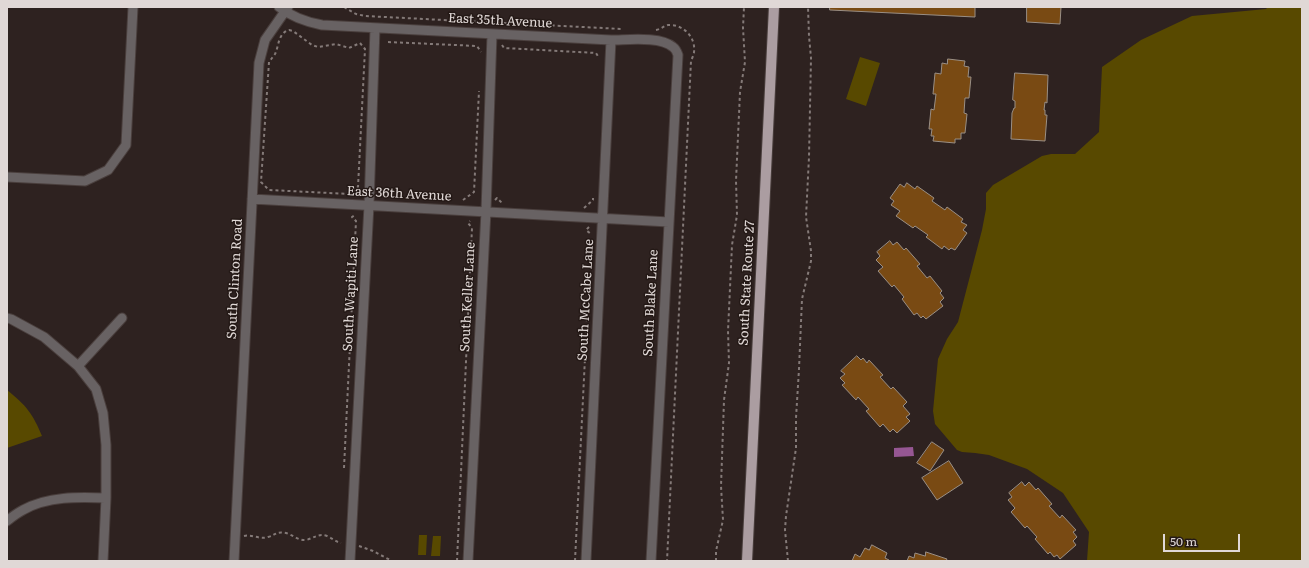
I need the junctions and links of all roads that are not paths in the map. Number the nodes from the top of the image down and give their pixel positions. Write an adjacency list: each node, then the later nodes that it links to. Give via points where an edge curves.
1 (133, 7): 8 (street, via 126,145 108,170 85,181)
2 (774, 7): 25 (main road, South State Route 27)
3 (284, 8): 4 (street, East 35th Avenue, via 308,22 322,26); 9 (street, South Clinton Road, via 265,40 259,63)
4 (375, 28): 5 (street, East 35th Avenue); 10 (street, South Wapiti Lane)
5 (492, 34): 6 (street, East 35th Avenue); 11 (street, South Keller Lane)
6 (611, 40): 7 (street, East 35th Avenue, via 656,40); 12 (street, South McCabe Lane)
7 (674, 47): 13 (street, South Blake Lane, via 678,55)
8 (7, 177)
9 (252, 199): 10 (street, East 36th Avenue); 20 (street, South Clinton Road)
10 (369, 205): 11 (street, East 36th Avenue); 21 (street, South Wapiti Lane)
11 (486, 211): 12 (street, East 36th Avenue); 22 (street, South Keller Lane)
12 (603, 219): 13 (street, East 36th Avenue); 23 (street, South McCabe Lane)
13 (669, 222): 24 (street, South Blake Lane)
14 (7, 318): 16 (street, via 44,337)
15 (122, 318): 16 (street)
16 (78, 366): 17 (street, via 96,389 103,413)
17 (106, 498): 18 (street, via 74,497 46,501 23,510); 19 (street)
18 (7, 521)
19 (103, 561)
20 (234, 561)
21 (350, 561)
22 (468, 561)
23 (586, 561)
24 (651, 561)
25 (747, 561)

